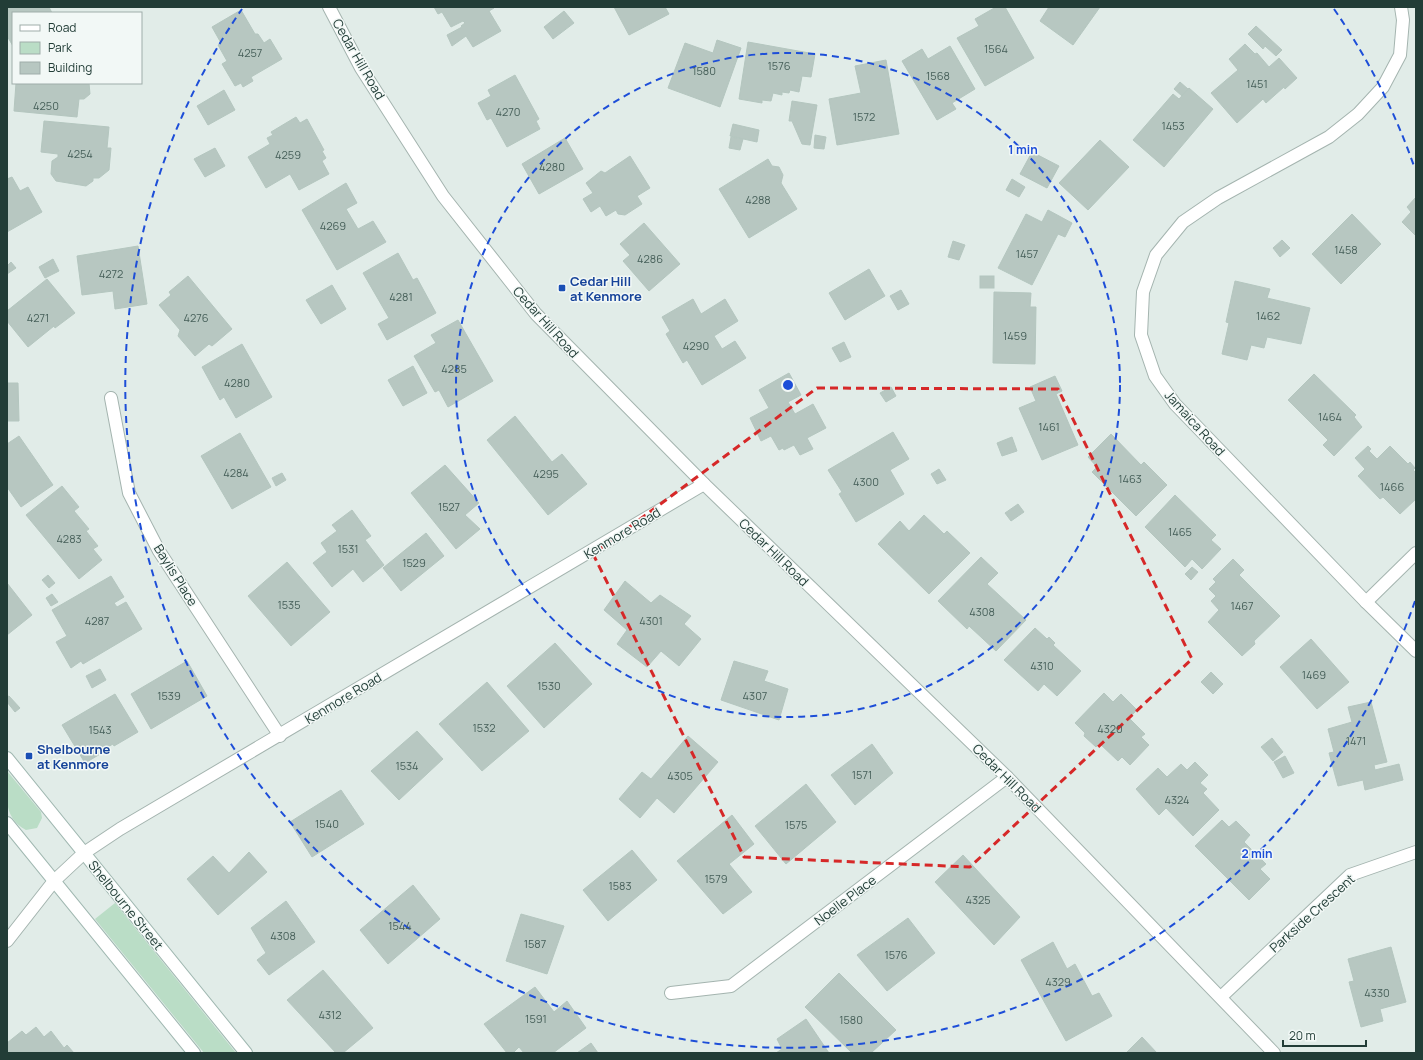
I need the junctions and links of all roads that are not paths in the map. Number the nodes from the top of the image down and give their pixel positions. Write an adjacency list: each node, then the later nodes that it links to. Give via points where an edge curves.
1 (329, 7): 4 (street, Cedar Hill Road, via 361,68 443,196 536,314)
2 (1401, 7): 6 (street, Jamaica Road, via 1403,20 1400,55 1383,87 1358,114 1329,137 1218,198 1183,222 1156,255 1143,292 1141,335 1155,376 1175,404)
3 (111, 398): 8 (street, Baylis Place, via 129,493 159,551)
4 (704, 484): 8 (street, Kenmore Road); 10 (street, Cedar Hill Road)
5 (1416, 553): 6 (street)
6 (1366, 602): 7 (street, Jamaica Road)
7 (1416, 651)
8 (280, 736): 13 (street, Kenmore Road, via 120,829)
9 (7, 758): 13 (street, Shelbourne Street)
10 (1007, 777): 16 (street, Noelle Place, via 732,986); 17 (street, Cedar Hill Road)
11 (7, 823): 14 (street)
12 (1416, 852): 17 (street, Parkside Crescent, via 1350,875)
13 (84, 853): 14 (street, Kenmore Road); 19 (street, Shelbourne Street)
14 (54, 881): 15 (street, Kenmore Road); 18 (street)
15 (7, 941)
16 (671, 993)
17 (1221, 997): 20 (street, Cedar Hill Road)
18 (194, 1053)
19 (246, 1053)
20 (1274, 1053)

